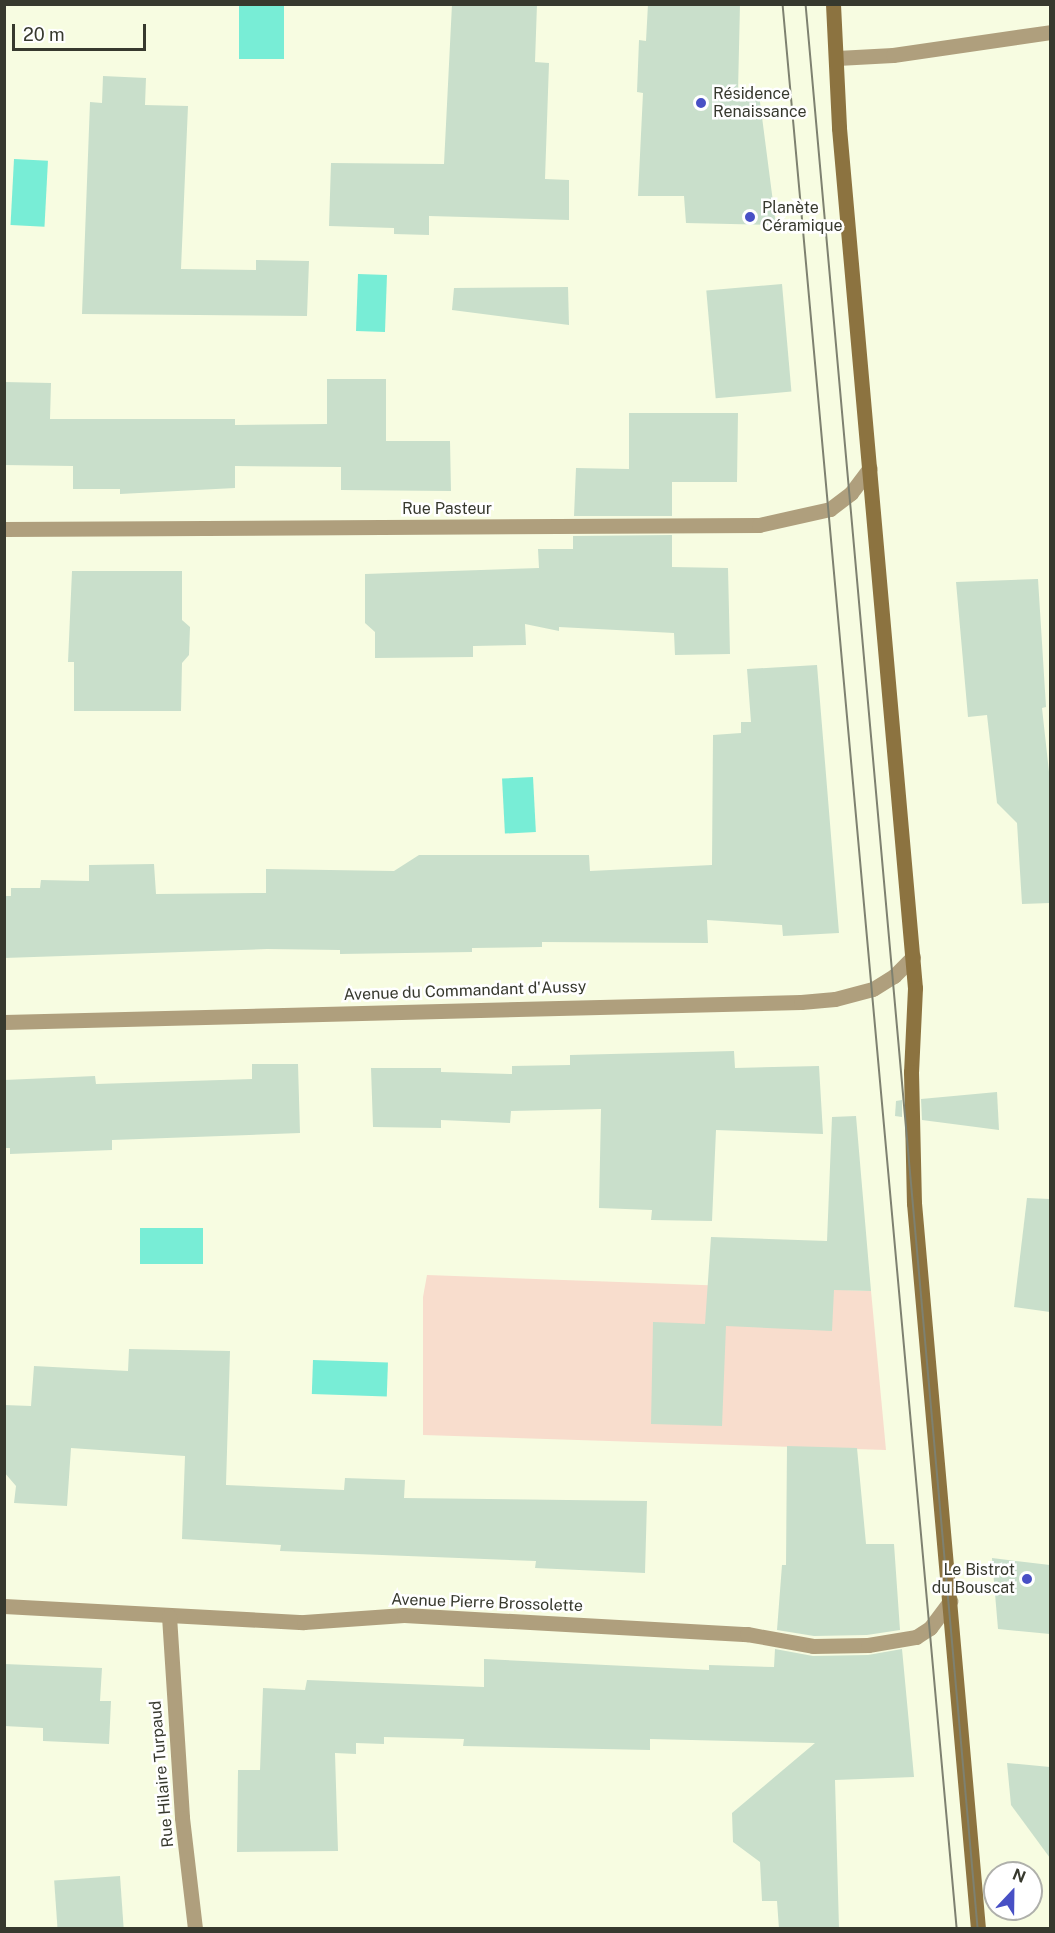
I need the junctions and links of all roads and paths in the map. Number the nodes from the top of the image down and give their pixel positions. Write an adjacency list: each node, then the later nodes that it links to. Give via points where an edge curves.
1 (833, 4): 3 (main road)
2 (1050, 32): 3 (street, via 893,55)
3 (837, 58): 4 (main road, via 839,128)
4 (870, 468): 5 (street, Rue Pasteur, via 850,493 830,509 783,522); 6 (main road)
5 (4, 529)
6 (913, 957): 7 (street, Avenue du Commandant d'Aussy, via 894,976 858,994 801,1002); 8 (main road, via 914,1203)
7 (4, 1022)
8 (950, 1601): 10 (street, Avenue Pierre Brossolette, via 940,1618 916,1637 868,1645 824,1646 747,1634 404,1615 304,1622); 12 (main road)
9 (4, 1606): 10 (street, Avenue Pierre Brossolette)
10 (169, 1616): 11 (street, Rue Hilaire Turpaud, via 182,1818)
11 (195, 1929)
12 (978, 1929)

